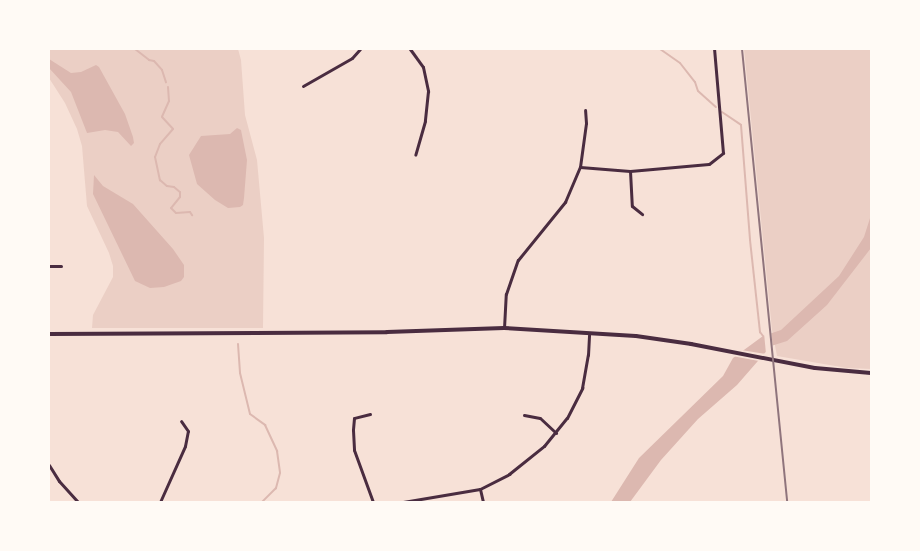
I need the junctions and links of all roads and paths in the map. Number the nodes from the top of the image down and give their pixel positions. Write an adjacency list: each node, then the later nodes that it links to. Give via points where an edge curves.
1 (360, 49): 4 (street, via 352,58)
2 (410, 49): 6 (street, via 423,67 428,91 426,121)
3 (714, 49): 8 (street, via 723,153 709,164)
4 (303, 86)
5 (585, 110): 7 (street)
6 (415, 155)
7 (580, 167): 8 (street); 12 (street, via 566,202 518,260 506,294)
8 (630, 172): 9 (street, via 632,206)
9 (642, 214)
10 (49, 266): 11 (street)
11 (61, 266)
12 (504, 328): 13 (street); 14 (street)
13 (49, 334)
14 (589, 335): 15 (street, via 636,336 834,370); 19 (street, via 582,388)
15 (871, 373)
16 (370, 414): 24 (street, via 354,418 353,430 357,463)
17 (524, 415): 19 (street, via 540,418)
18 (181, 421): 23 (street, via 188,431 185,446)
19 (556, 433): 21 (street, via 509,474)
20 (49, 465): 22 (street)
21 (480, 489): 25 (street); 26 (street)
22 (78, 502)
23 (160, 502)
24 (373, 502)
25 (403, 502)
26 (483, 502)

